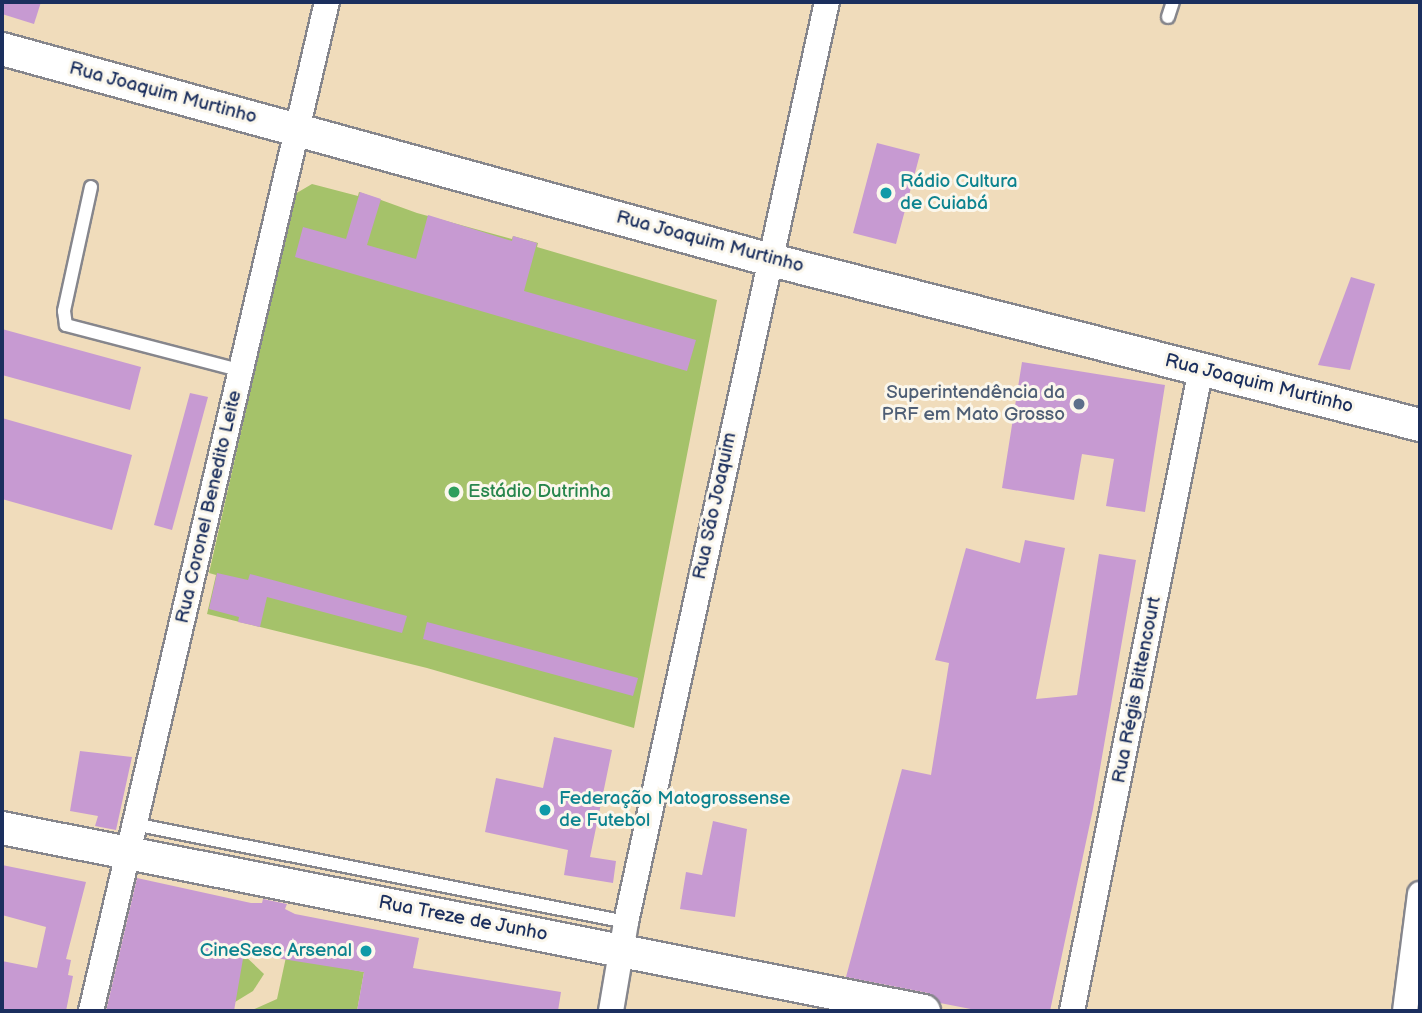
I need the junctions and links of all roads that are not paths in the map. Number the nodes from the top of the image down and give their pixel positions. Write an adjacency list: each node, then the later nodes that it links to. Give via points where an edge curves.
1 (327, 2): 6 (street, Rua Coronel Benedito Leite)
2 (827, 2): 8 (street, Rua São Joaquim)
3 (1173, 2): 4 (lane)
4 (1168, 17)
5 (2, 49): 6 (street, Rua Joaquim Murtinho)
6 (296, 129): 8 (street, Rua Joaquim Murtinho); 10 (street, Rua Coronel Benedito Leite)
7 (91, 187): 10 (lane, via 65,324)
8 (768, 259): 9 (street, Rua Joaquim Murtinho); 15 (street, Rua São Joaquim)
9 (1201, 369): 11 (street, Rua Joaquim Murtinho); 20 (street, Rua Régis Bittencourt)
10 (242, 370): 13 (street, Rua Coronel Benedito Leite)
11 (1420, 425)
12 (2, 828): 13 (street, Rua Treze de Junho)
13 (130, 839): 15 (street, Rua Treze de Junho); 17 (street, Rua Coronel Benedito Leite)
14 (1420, 894): 21 (street)
15 (623, 936): 16 (street, Rua Treze de Junho); 18 (street, Rua São Joaquim)
16 (881, 1007): 19 (street, Rua Treze de Junho)
17 (91, 1011)
18 (611, 1011)
19 (924, 1011)
20 (1072, 1011)
21 (1405, 1011)

